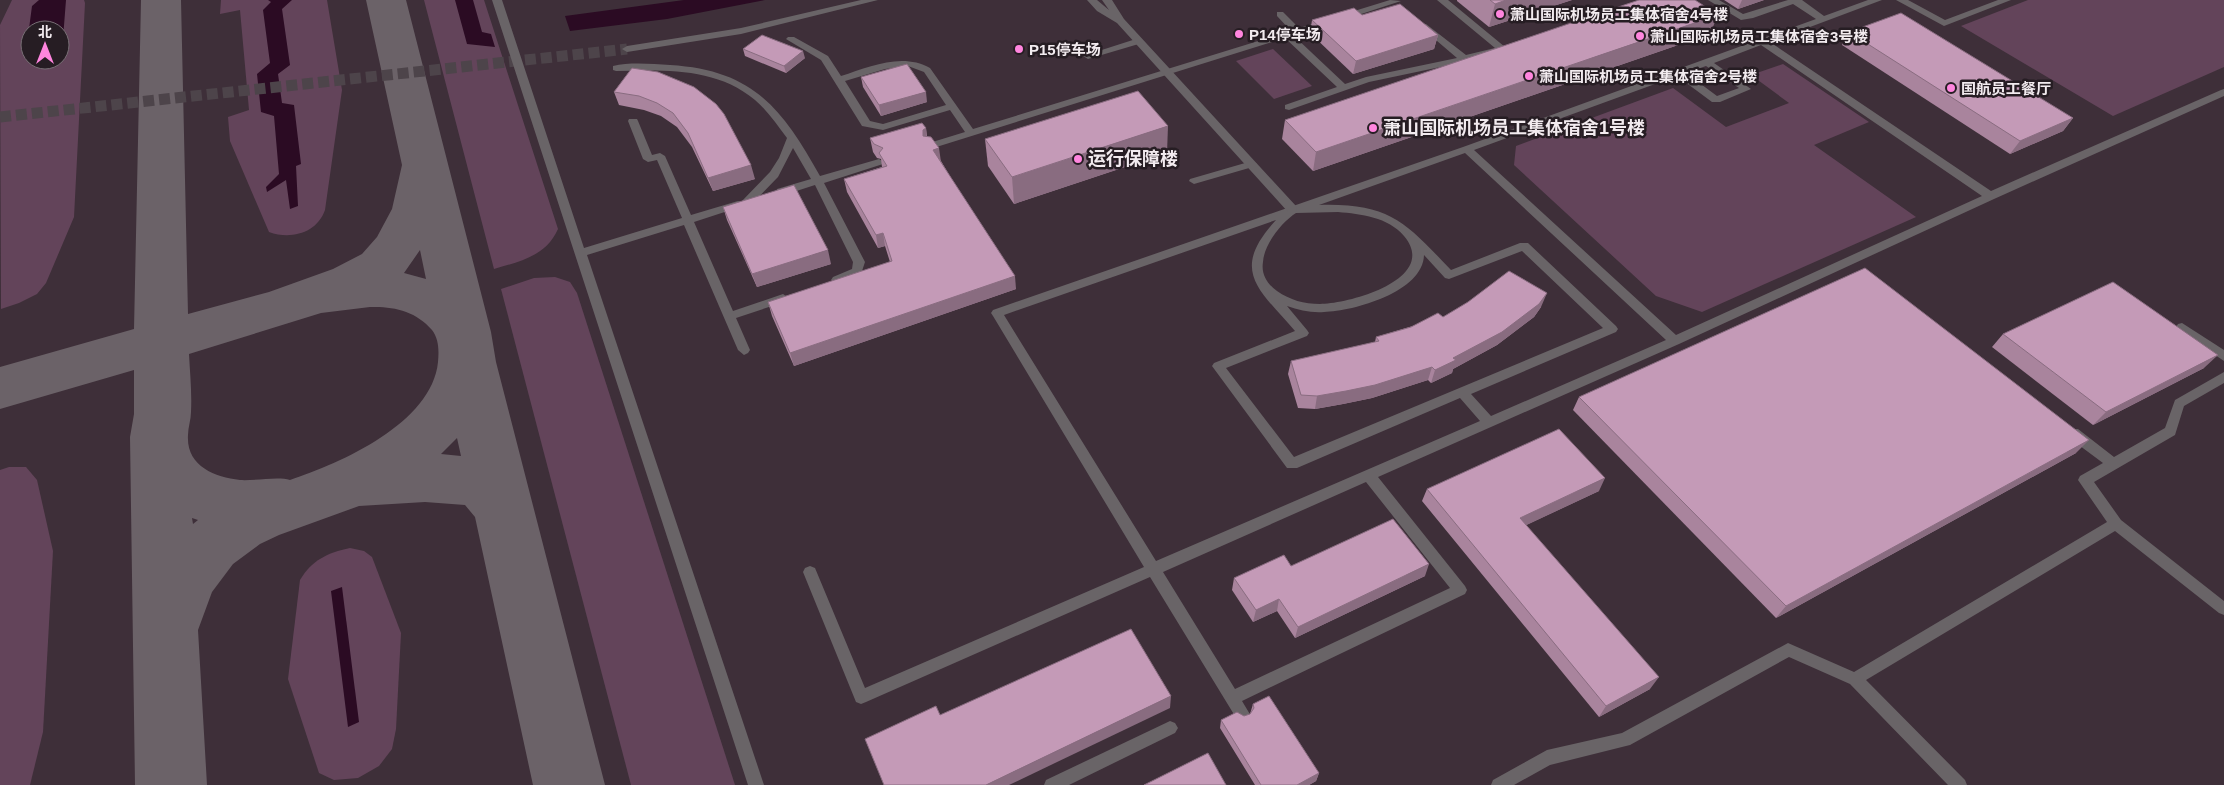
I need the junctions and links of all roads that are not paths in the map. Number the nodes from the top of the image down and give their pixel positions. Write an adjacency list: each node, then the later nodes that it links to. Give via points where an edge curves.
1 (498, 0): 47 (street)
2 (873, 0): 21 (street, via 741,31)
3 (1092, 0): 14 (street)
4 (1107, 0): 14 (street)
5 (1442, 0): 23 (street, via 1505,46)
6 (1713, 0): 10 (street, via 1741,17)
7 (1877, 0): 13 (street)
8 (1901, 0): 9 (street, via 1944,24)
9 (2006, 0)
10 (1796, 1): 13 (street)
11 (1400, 3): 16 (street)
12 (1280, 14): 16 (street)
13 (1823, 19): 20 (street)
14 (1120, 21): 19 (street)
15 (1418, 21): 23 (street)
16 (1298, 31): 17 (street)
17 (1286, 34): 26 (street); 29 (street)
18 (791, 39): 28 (street, via 825,58)
19 (1139, 41): 22 (street); 26 (street)
20 (1763, 42): 24 (street); 42 (street)
21 (627, 49)
22 (1088, 56)
23 (1464, 59): 29 (street, via 1366,80)
24 (1707, 62): 27 (street); 27 (street, via 1746,89 1716,100)
25 (616, 68): 35 (street, via 682,69 718,76 744,86 767,104)
26 (1167, 71): 34 (street); 39 (street)
27 (1678, 72): 37 (street)
28 (839, 80): 31 (street, via 895,64 920,63); 31 (street, via 866,124 875,127)
29 (1344, 88): 32 (street)
30 (2224, 92): 42 (street)
31 (952, 106): 34 (street)
32 (1289, 107)
33 (633, 121): 45 (street, via 648,159 660,156)
34 (972, 133): 36 (street)
35 (791, 139): 40 (street); 43 (street, via 779,170)
36 (930, 146)
37 (1467, 149): 44 (street); 53 (street)
38 (879, 162): 40 (street)
39 (1252, 164): 41 (street); 44 (street)
40 (817, 182): 43 (street); 48 (street, via 859,266 852,275)
41 (1194, 182)
42 (1990, 196): 53 (street)
43 (746, 203): 45 (street)
44 (1292, 209): 46 (street, via 1371,212 1388,217); 49 (street, via 1262,244 1256,264); 63 (street, via 997,313)
45 (689, 220): 47 (street); 51 (street)
46 (1410, 234): 49 (street, via 1418,249 1419,261 1414,273 1396,287 1353,305 1300,306 1278,298); 57 (street, via 1449,275 1524,246 1612,330)
47 (581, 253): 70 (street)
48 (824, 284)
49 (1264, 287): 57 (street, via 1303,333 1218,366 1292,464)
50 (796, 294): 51 (street)
51 (730, 316): 54 (street)
52 (2182, 327): 55 (street)
53 (1675, 341): 58 (street)
54 (744, 350)
55 (2224, 356)
56 (2224, 377): 60 (street, via 2179,404 2170,431)
57 (1463, 392): 58 (street)
58 (1490, 423): 61 (street)
59 (2065, 427): 60 (street)
60 (2113, 464): 62 (street, via 2086,480)
61 (1369, 476): 63 (street); 67 (street, via 1460,590)
62 (2116, 524): 65 (street); 66 (street)
63 (1153, 570): 64 (street, via 861,697); 67 (street)
64 (810, 572)
65 (2224, 609)
66 (1856, 679): 72 (street, via 1788,650 1625,740 1547,758); 73 (street)
67 (1232, 698): 68 (street)
68 (1244, 716)
69 (1170, 728): 71 (street)
70 (756, 785)
71 (1052, 785)
72 (1498, 785)
73 (1959, 785)

